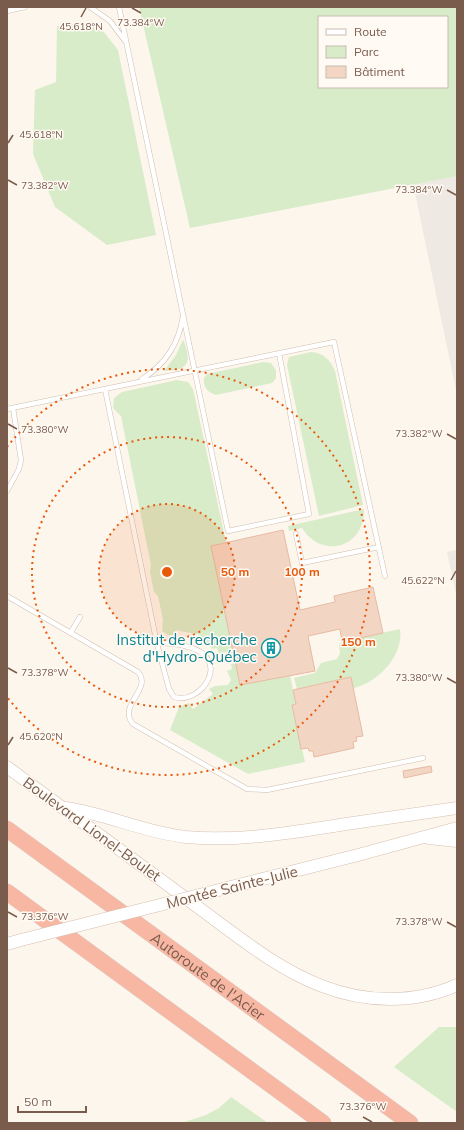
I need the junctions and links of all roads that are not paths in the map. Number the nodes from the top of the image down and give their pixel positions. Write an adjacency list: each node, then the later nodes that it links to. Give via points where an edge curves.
1 (26, 7): 4 (lane)
2 (90, 7): 5 (lane, via 110,21)
3 (119, 7): 5 (lane)
4 (7, 11)
5 (128, 46): 6 (lane)
6 (183, 312): 8 (lane); 9 (lane, via 180,331 168,356 156,369)
7 (279, 353): 8 (lane); 8 (lane, via 309,514 257,526 228,531); 15 (lane, via 334,342)
8 (195, 370): 9 (lane)
9 (139, 381): 10 (lane)
10 (105, 389): 11 (lane); 20 (lane)
11 (13, 408): 12 (lane); 13 (lane, via 21,464)
12 (7, 410)
13 (7, 491)
14 (296, 534): 15 (lane, via 302,563)
15 (379, 547): 16 (lane)
16 (385, 576)
17 (7, 596): 19 (lane)
18 (80, 617): 19 (lane)
19 (71, 632): 21 (lane, via 140,673 142,686 129,711 133,724 247,790 267,790)
20 (157, 644): 20 (lane, via 171,694 184,698 191,696 204,685 211,671 208,658 204,654 194,648 176,644)
21 (423, 758)
22 (7, 767): 23 (main road, Boulevard Lionel-Boulet)
23 (63, 808): 24 (main road, via 86,811 127,825 162,833 213,838 284,833); 31 (main road, Boulevard Lionel-Boulet, via 260,952 313,983 344,993 392,999 426,996)
24 (457, 808)
25 (457, 828): 27 (main road, Montée Sainte-Julie)
26 (7, 829): 33 (highway, Autoroute de l'Acier)
27 (423, 838): 28 (main road); 30 (main road, Montée Sainte-Julie, bridge)
28 (457, 841)
29 (7, 892): 32 (highway)
30 (7, 944)
31 (457, 985)
32 (323, 1123)
33 (410, 1123)

